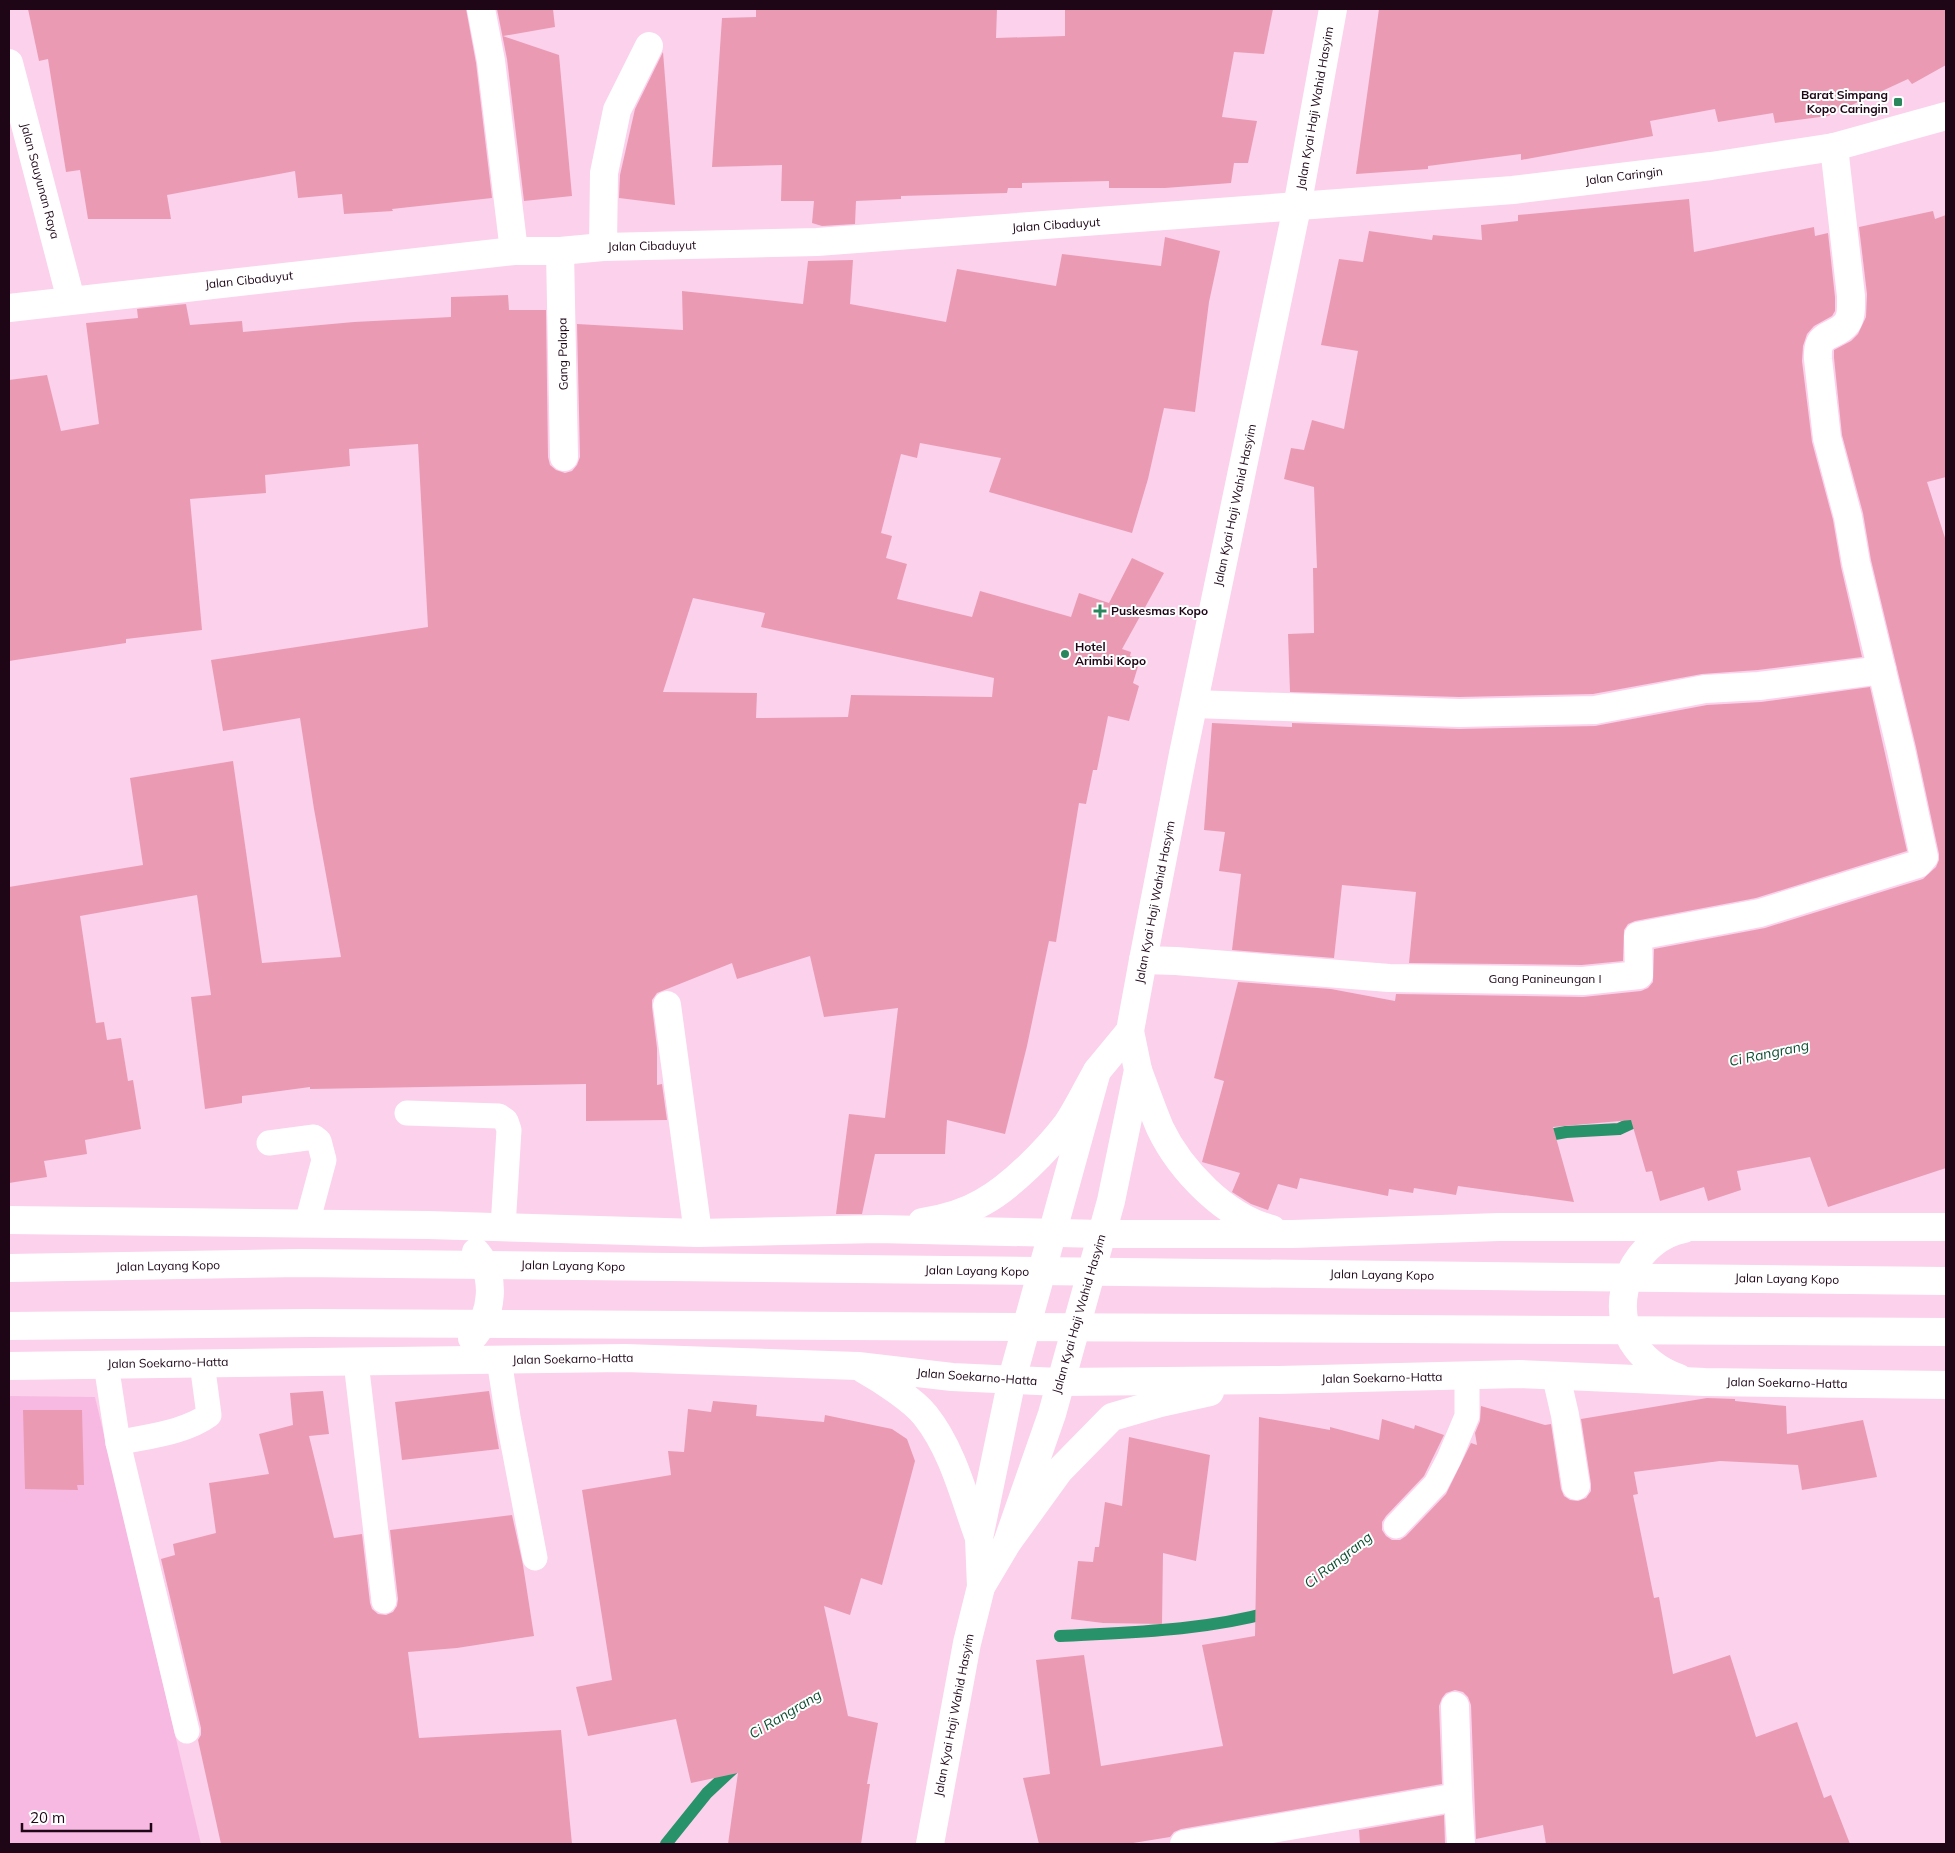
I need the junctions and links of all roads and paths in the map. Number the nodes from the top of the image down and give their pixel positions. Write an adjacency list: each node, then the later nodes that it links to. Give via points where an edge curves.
1 (480, 9): 9 (main road, via 491,62)
2 (1333, 9): 7 (main road, Jalan Kyai Haji Wahid Hasyim)
3 (649, 46): 8 (main road, via 618,110 604,173)
4 (9, 63): 11 (main road, Jalan Sauyunan Raya)
5 (1946, 116): 6 (main road, Jalan Caringin)
6 (1834, 147): 7 (main road, Jalan Caringin, via 1711,166 1513,190); 14 (main road, via 1851,314 1839,330 1825,336 1817,350 1827,438)
7 (1297, 207): 8 (main road, Jalan Cibaduyut, via 817,242); 15 (main road, Jalan Kyai Haji Wahid Hasyim)
8 (603, 247): 10 (main road, Jalan Cibaduyut)
9 (514, 251): 10 (main road, Jalan Cibaduyut); 11 (main road, Jalan Cibaduyut)
10 (560, 251): 13 (main road, Gang Palapa)
11 (71, 300): 12 (main road, Jalan Cibaduyut)
12 (9, 308)
13 (564, 457)
14 (1882, 670): 15 (main road, via 1759,686 1704,689 1595,710 1459,713); 16 (main road, Gang Panineungan I, via 1924,857 1918,864 1760,912 1638,936 1639,976 1583,981 1389,978)
15 (1194, 704): 16 (main road, Jalan Kyai Haji Wahid Hasyim)
16 (1143, 960): 18 (main road, Jalan Kyai Haji Wahid Hasyim)
17 (667, 1005): 30 (main road)
18 (1130, 1031): 19 (main road, Jalan Kyai Haji Wahid Hasyim); 20 (main road, Jalan Kyai Haji Wahid Hasyim)
19 (1138, 1070): 32 (main road, Jalan Kyai Haji Wahid Hasyim); 33 (main road, via 1160,1128 1178,1158 1215,1198 1259,1226)
20 (1097, 1071): 29 (main road, via 1067,1124 1004,1188 982,1203 953,1214); 31 (main road, Jalan Kyai Haji Wahid Hasyim)
21 (407, 1113): 27 (lane, via 499,1116 506,1120 509,1130)
22 (269, 1143): 24 (lane, via 314,1137 320,1141 324,1160)
23 (9, 1220): 24 (main road)
24 (307, 1223): 25 (main road)
25 (428, 1225): 27 (main road); 38 (main road, via 449,1230 467,1241 481,1257 489,1277 490,1298 485,1319 474,1337 458,1350 438,1359)
26 (1696, 1226): 28 (main road); 33 (main road, via 1499,1227); 50 (main road, via 1674,1231 1655,1241 1639,1257 1624,1290 1624,1320 1631,1340 1662,1372 1683,1380)
27 (503, 1227): 30 (main road)
28 (1946, 1227)
29 (878, 1229): 30 (main road); 31 (main road)
30 (698, 1233)
31 (1052, 1233): 32 (main road); 47 (main road, Jalan Kyai Haji Wahid Hasyim)
32 (1102, 1234): 33 (main road); 49 (main road, Jalan Kyai Haji Wahid Hasyim)
33 (1293, 1234)
34 (9, 1268): 35 (main road, Jalan Layang Kopo, via 300,1263)
35 (1946, 1281)
36 (9, 1326): 37 (main road, via 321,1323)
37 (1946, 1332)
38 (417, 1360): 39 (main road, Jalan Soekarno-Hatta); 40 (main road, Jalan Soekarno-Hatta)
39 (498, 1360): 44 (main road, Jalan Soekarno-Hatta, via 625,1358); 57 (lane)
40 (356, 1362): 41 (main road, Jalan Soekarno-Hatta); 59 (lane)
41 (202, 1363): 42 (main road, Jalan Soekarno-Hatta); 52 (lane, via 209,1414 197,1423)
42 (106, 1364): 43 (main road, Jalan Soekarno-Hatta); 52 (lane)
43 (9, 1366)
44 (858, 1366): 47 (main road, Jalan Soekarno-Hatta); 55 (main road, via 925,1414 957,1475)
45 (1467, 1376): 46 (main road, Jalan Soekarno-Hatta); 48 (main road, Jalan Soekarno-Hatta); 54 (lane, via 1467,1416 1449,1459 1436,1484)
46 (1556, 1376): 50 (main road, Jalan Soekarno-Hatta); 53 (main road)
47 (1012, 1380): 49 (main road, Jalan Soekarno-Hatta); 55 (main road, Jalan Kyai Haji Wahid Hasyim)
48 (1278, 1380): 49 (main road, Jalan Soekarno-Hatta); 56 (main road, via 1209,1392 1112,1417 1059,1471)
49 (1060, 1382): 56 (main road, Jalan Kyai Haji Wahid Hasyim)
50 (1705, 1382): 51 (main road, Jalan Soekarno-Hatta)
51 (1946, 1385)
52 (118, 1443): 61 (lane)
53 (1576, 1486)
54 (1396, 1526)
55 (978, 1538): 58 (main road, Jalan Kyai Haji Wahid Hasyim)
56 (1007, 1544): 58 (main road, Jalan Kyai Haji Wahid Hasyim)
57 (535, 1558)
58 (981, 1587): 63 (main road, Jalan Kyai Haji Wahid Hasyim, via 967,1643)
59 (384, 1601)
60 (1454, 1706): 62 (main road)
61 (186, 1731)
62 (1458, 1797): 64 (main road); 65 (main road)
63 (930, 1844)
64 (1184, 1844)
65 (1461, 1844)

